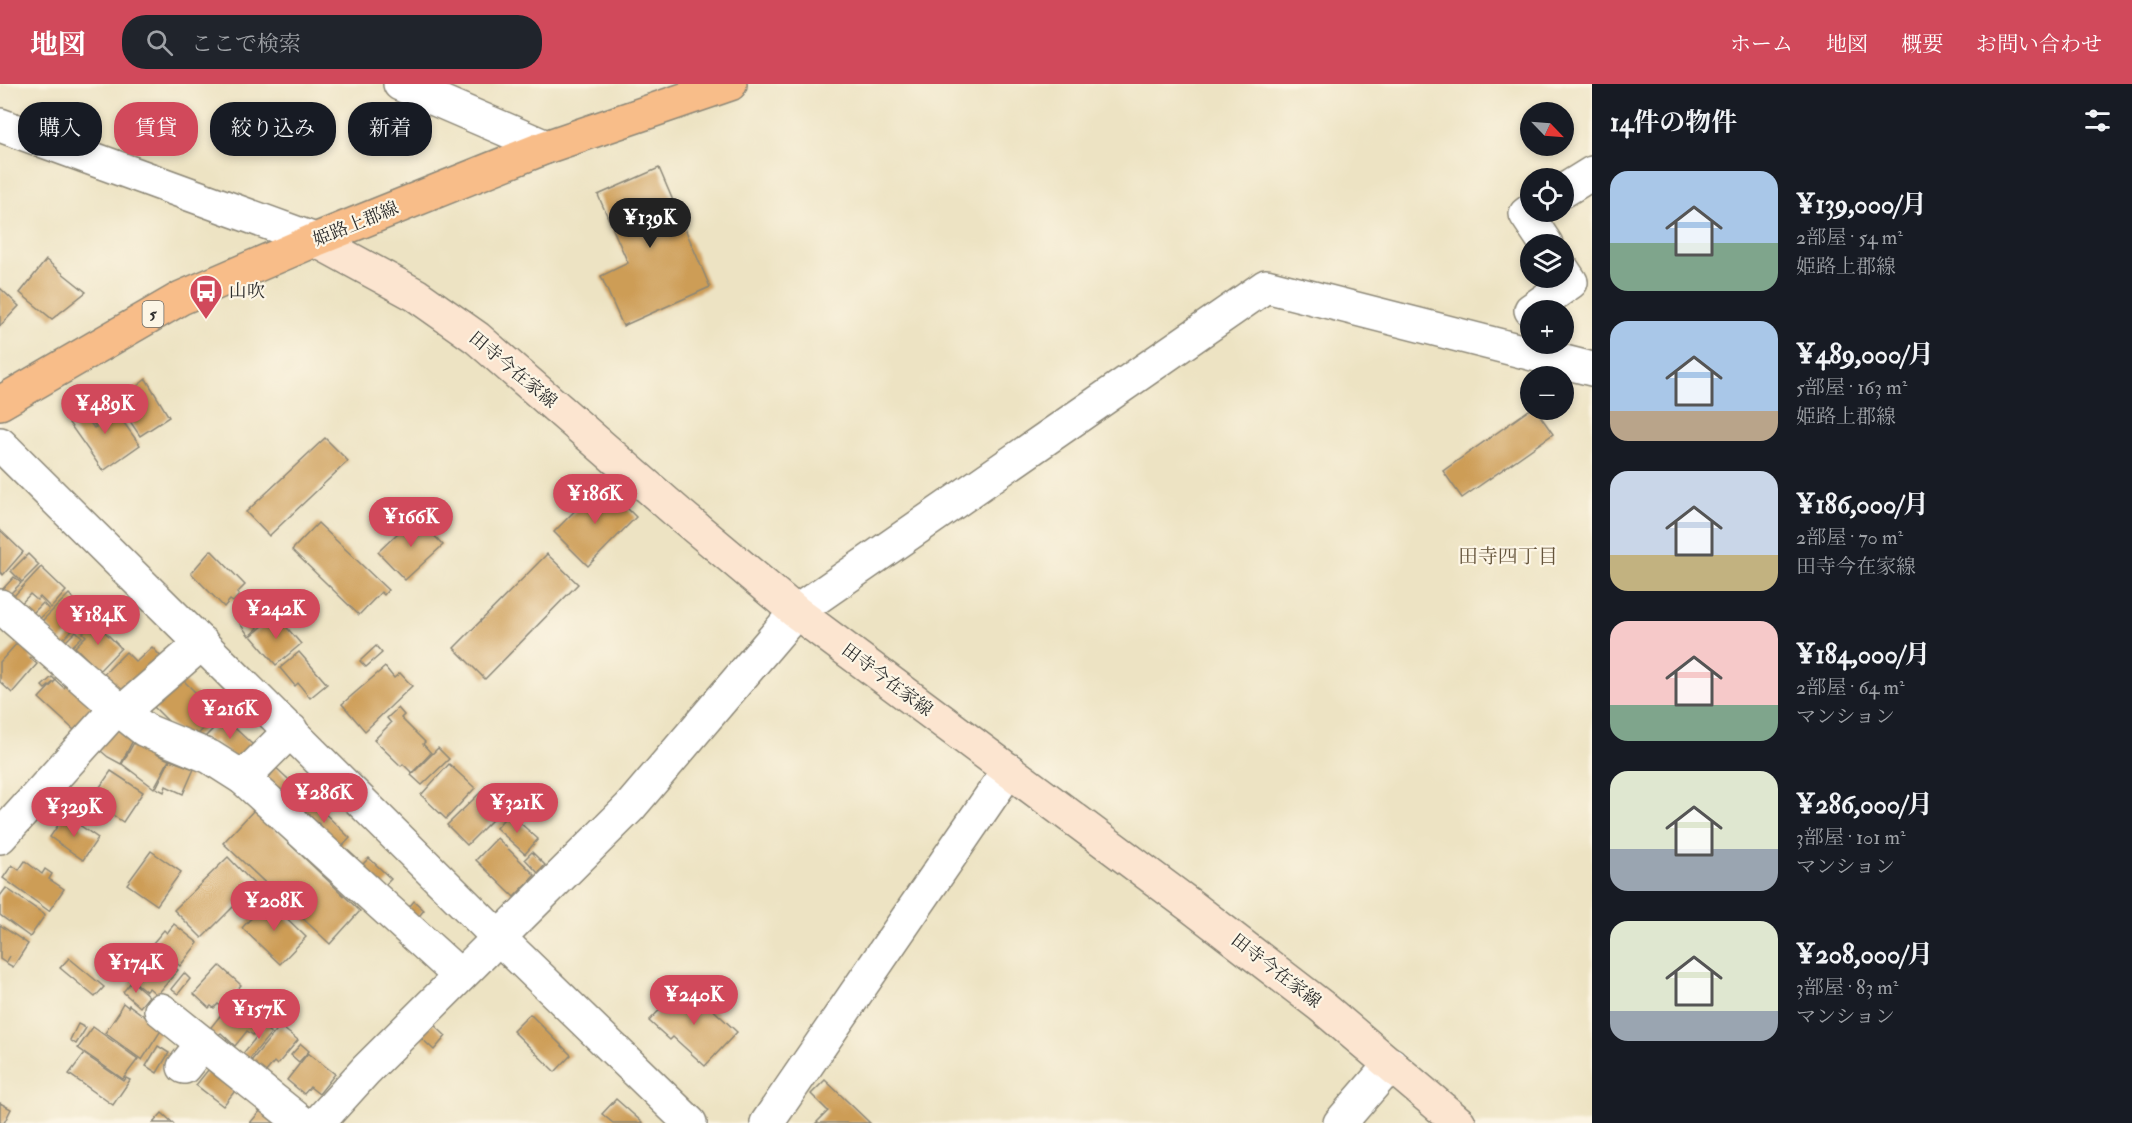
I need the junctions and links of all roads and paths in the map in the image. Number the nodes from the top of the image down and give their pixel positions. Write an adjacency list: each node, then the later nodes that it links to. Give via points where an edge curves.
1 (400, 84): 4 (street)
2 (730, 84): 4 (main road, 姫路上郡線 / 5)
3 (0, 125): 7 (street)
4 (546, 147): 7 (main road, 姫路上郡線 / 5)
5 (1592, 173): 6 (street)
6 (1574, 184)
7 (315, 240): 13 (main road, 姫路上郡線 / 5, via 181,297); 16 (main road, 田寺今在家線, via 416,295 477,338)
8 (1563, 288): 9 (street)
9 (1546, 300)
10 (1520, 318): 11 (street)
11 (1486, 342): 12 (street); 16 (street, via 1266,286)
12 (1592, 369)
13 (0, 403)
14 (0, 444): 17 (street)
15 (0, 606): 18 (street)
16 (796, 612): 20 (main road, 田寺今在家線); 23 (street, via 630,807)
17 (202, 643): 18 (street); 19 (street)
18 (119, 710): 21 (street, via 145,730 210,757); 22 (street)
19 (291, 730): 21 (street); 23 (street)
20 (1009, 770): 26 (main road, 田寺今在家線, via 1321,1006); 30 (street)
21 (243, 778): 24 (street)
22 (0, 837)
23 (499, 938): 24 (street); 29 (street)
24 (460, 976): 28 (street)
25 (161, 1010): 27 (street, via 193,1055)
26 (1391, 1064): 31 (street); 32 (main road, 田寺今在家線)
27 (302, 1123)
28 (318, 1123)
29 (690, 1123)
30 (767, 1123)
31 (1340, 1123)
32 (1460, 1123)

